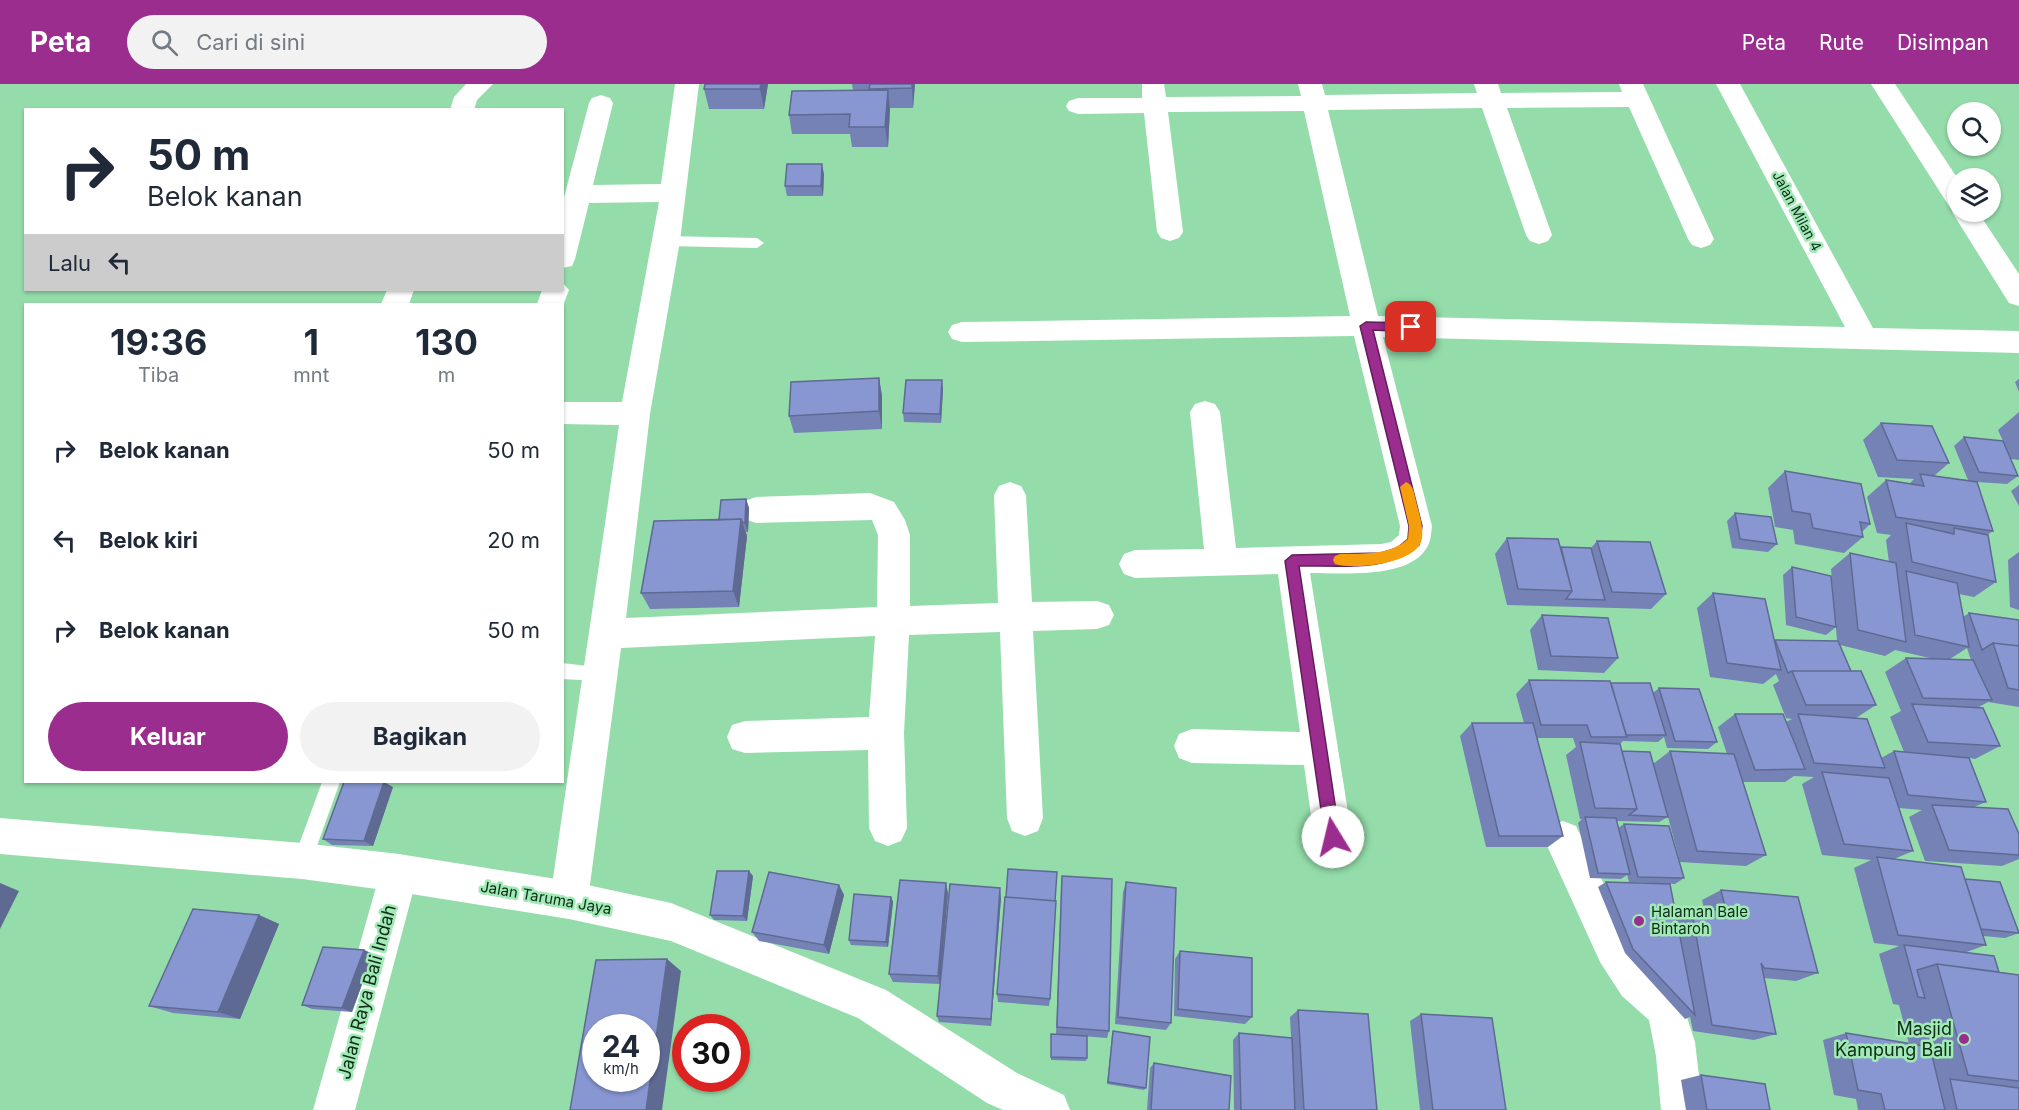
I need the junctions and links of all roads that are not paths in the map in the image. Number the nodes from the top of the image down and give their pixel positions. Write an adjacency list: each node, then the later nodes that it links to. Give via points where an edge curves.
1 (481, 84): 11 (street, via 466,97)
2 (687, 84): 13 (street)
3 (1728, 84): 25 (street, Jalan Milan 4)
4 (1883, 84): 12 (street)
5 (1634, 92): 7 (street); 18 (street)
6 (1312, 93): 7 (street); 8 (street); 23 (street)
7 (1489, 93): 17 (street)
8 (1154, 95): 10 (street); 16 (street)
9 (601, 103): 14 (street)
10 (1078, 106)
11 (463, 108)
12 (1947, 183)
13 (673, 193): 14 (street); 19 (street)
14 (578, 194): 21 (street)
15 (1971, 222): 22 (street)
16 (1170, 232)
17 (1539, 235)
18 (1701, 239)
19 (667, 241): 20 (lane); 29 (street)
20 (757, 243)
21 (564, 251)
22 (2019, 296)
23 (1366, 326): 24 (street); 25 (street); 33 (street, via 1416,526 1414,542 1401,552 1381,558)
24 (962, 332)
25 (1865, 339): 26 (street)
26 (2019, 342)
27 (1206, 412): 32 (street)
28 (564, 413): 29 (street)
29 (635, 414): 38 (street)
30 (1010, 495): 36 (street)
31 (756, 510): 37 (street, via 870,506 883,511 894,535)
32 (1221, 561): 33 (street); 34 (street)
33 (1292, 561): 44 (street)
34 (1135, 564)
35 (1097, 615): 36 (street)
36 (1014, 619): 37 (street); 46 (street)
37 (893, 621): 38 (street); 41 (street)
38 (607, 634): 40 (street)
39 (564, 671): 40 (lane)
40 (599, 673): 53 (street)
41 (886, 733): 42 (street); 47 (street)
42 (745, 737)
43 (1192, 746): 44 (street)
44 (1320, 749): 49 (street)
45 (331, 783): 51 (lane)
46 (1025, 818)
47 (888, 828)
48 (0, 836): 51 (street, Jalan Taruma Jaya)
49 (1333, 837)
50 (1563, 838): 56 (street, via 1608,937 1637,984 1664,1006 1678,1064)
51 (302, 861): 52 (street, Jalan Taruma Jaya)
52 (399, 873): 53 (street, Jalan Taruma Jaya); 54 (street, Jalan Raya Bali Indah)
53 (568, 900): 55 (street, Jalan Taruma Jaya, via 672,922 872,1004 1002,1088)
54 (334, 1110)
55 (1049, 1110)
56 (1682, 1110)

